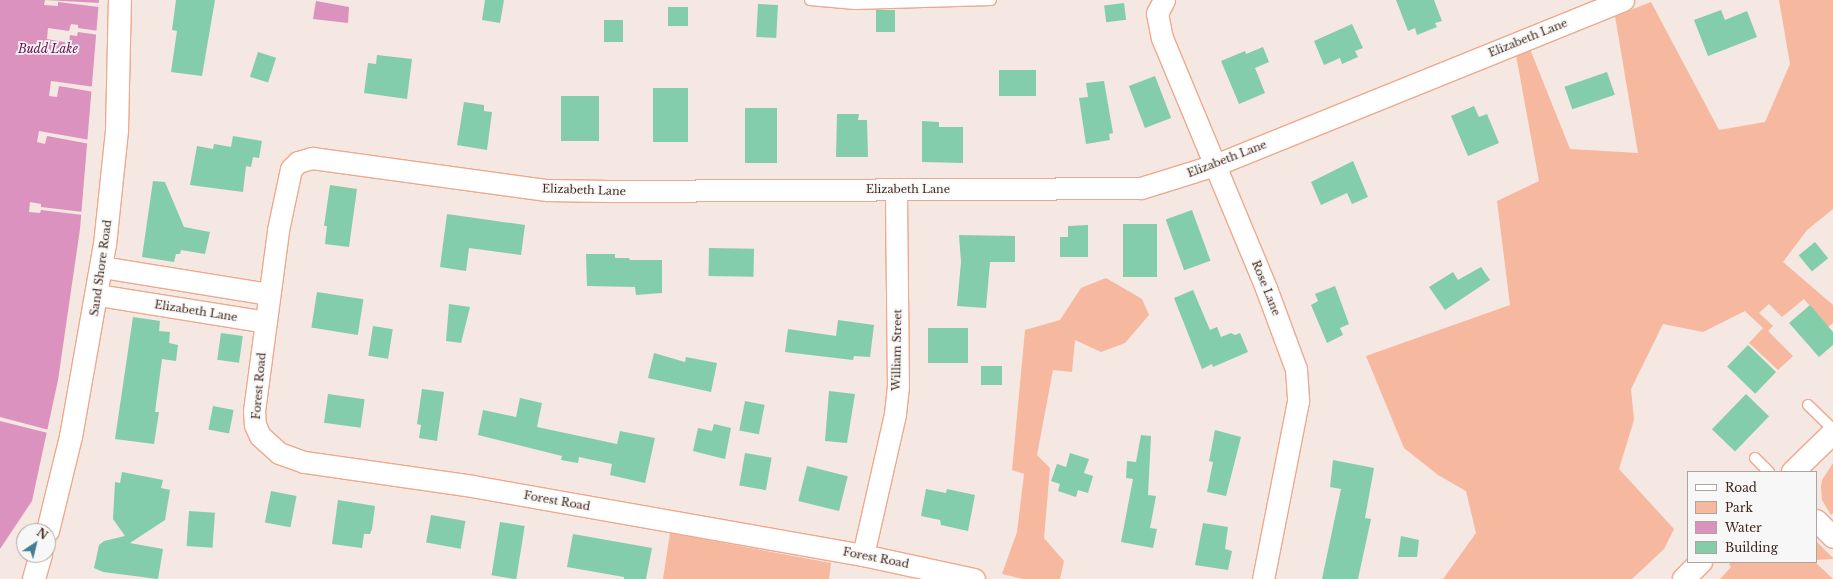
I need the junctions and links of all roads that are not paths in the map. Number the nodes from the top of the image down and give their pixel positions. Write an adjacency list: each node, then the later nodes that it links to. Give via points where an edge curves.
1 (120, 0): 8 (street, Sand Shore Road, via 117,130)
2 (810, 0): 3 (lane, via 855,4)
3 (991, 0)
4 (1623, 0): 6 (street, Elizabeth Lane)
5 (1161, 3): 6 (street, Rose Lane, via 1157,22 1162,38)
6 (1215, 165): 7 (street, Elizabeth Lane, via 1164,183 1141,188); 26 (street, Rose Lane, via 1286,339 1298,381 1298,401)
7 (896, 189): 9 (street, Elizabeth Lane, via 547,190 308,158 294,166 286,182); 21 (street, William Street, via 898,387 895,414)
8 (102, 267): 9 (street); 10 (street, Sand Shore Road)
9 (268, 294): 11 (street, Elizabeth Lane)
10 (98, 295): 11 (street, Elizabeth Lane); 19 (street, Sand Shore Road, via 71,437)
11 (266, 322): 21 (street, Forest Road, via 254,411 255,425 268,446 291,458 473,486)
12 (1808, 405): 13 (lane)
13 (1833, 429)
14 (1833, 433): 17 (street)
15 (1755, 458): 16 (lane)
16 (1768, 471)
17 (1794, 471)
18 (1817, 521): 20 (street)
19 (50, 523)
20 (1833, 536)
21 (863, 555): 25 (street, Forest Road)
22 (39, 563): 24 (street)
23 (1700, 563): 27 (street)
24 (34, 579)
25 (974, 579)
26 (1263, 579)
27 (1684, 579)

